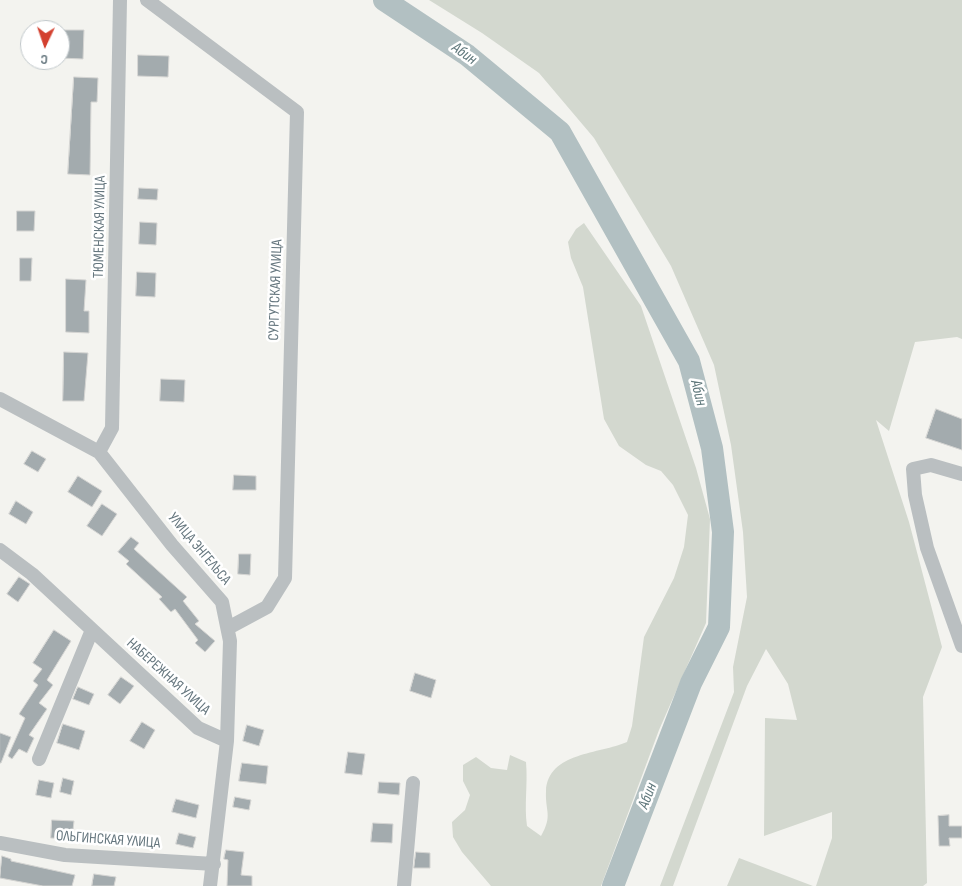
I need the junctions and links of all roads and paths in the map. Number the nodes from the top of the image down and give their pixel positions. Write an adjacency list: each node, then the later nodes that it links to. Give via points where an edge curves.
1 (120, 0): 4 (street, ТЮМЕНСКАЯ УЛИЦА, via 112,428)
2 (147, 0): 7 (street, СУРГУТСКАЯ УЛИЦА, via 297,112 284,578 267,607)
3 (0, 399): 4 (street, УЛИЦА ЭНГЕЛЬСА)
4 (99, 452): 7 (street, УЛИЦА ЭНГЕЛЬСА, via 172,545 222,602)
5 (962, 474): 9 (street, via 931,465 913,469 915,495 927,548)
6 (0, 550): 8 (street, НАБЕРЕЖНАЯ УЛИЦА, via 32,574)
7 (228, 628): 10 (street, УЛИЦА ЭНГЕЛЬСА)
8 (92, 630): 10 (street, НАБЕРЕЖНАЯ УЛИЦА, via 198,728); 11 (street)
9 (962, 646)
10 (227, 741): 14 (street, УЛИЦА ЭНГЕЛЬСА)
11 (39, 759)
12 (413, 783): 16 (street)
13 (0, 843): 14 (street, ОЛЬГИНСКАЯ УЛИЦА, via 65,855)
14 (214, 864): 15 (street, УЛИЦА ЭНГЕЛЬСА)
15 (210, 886)
16 (404, 886)

